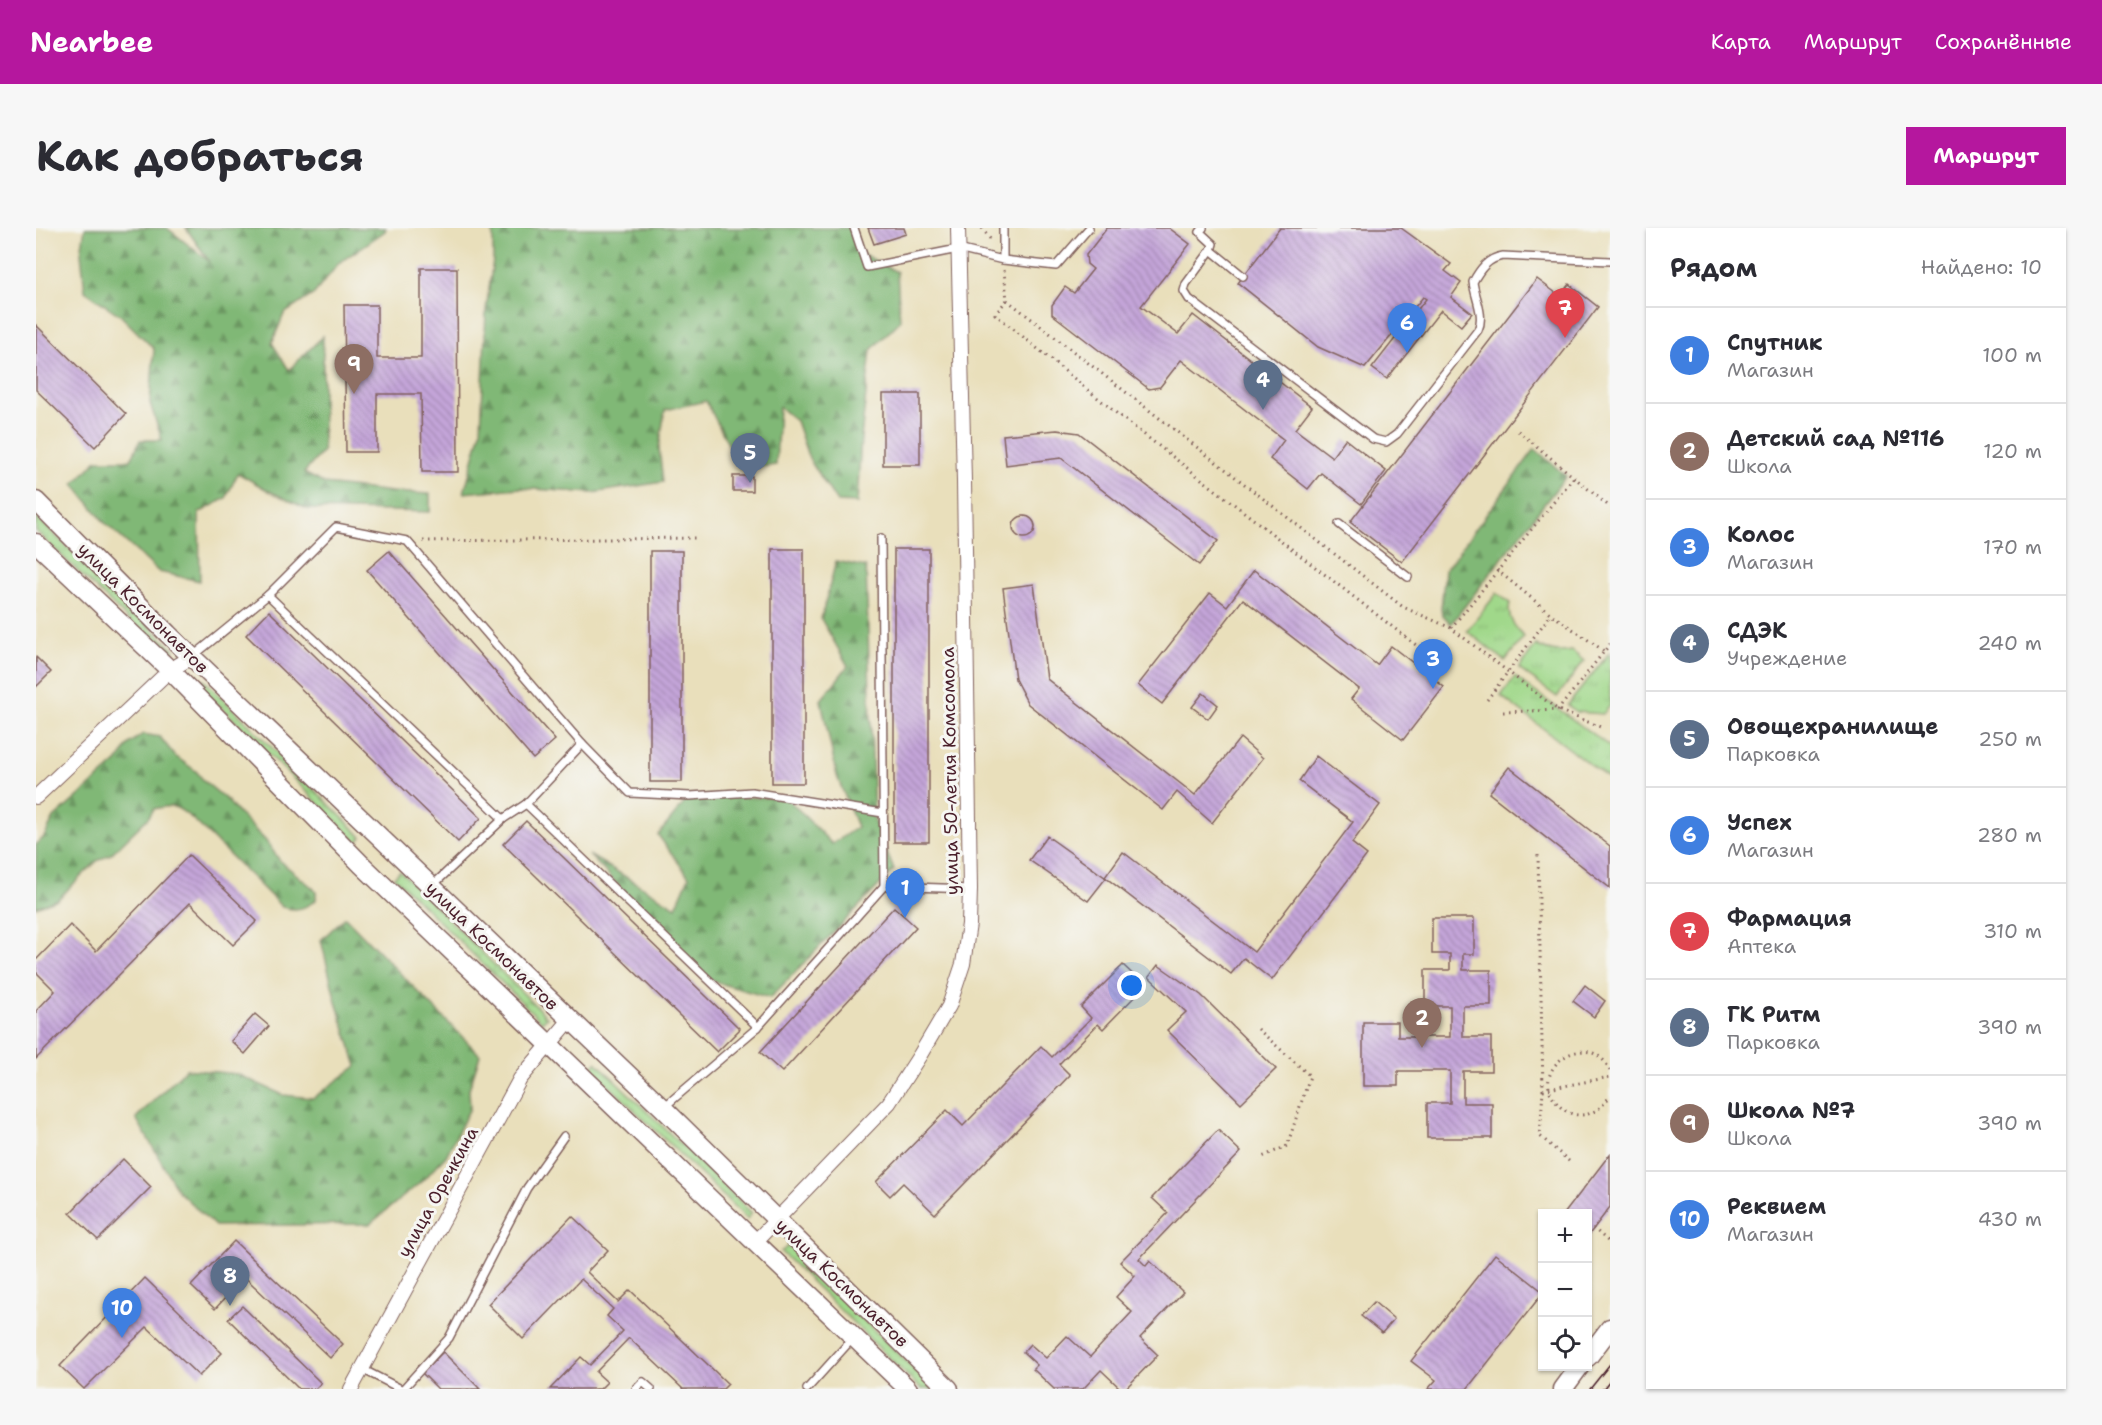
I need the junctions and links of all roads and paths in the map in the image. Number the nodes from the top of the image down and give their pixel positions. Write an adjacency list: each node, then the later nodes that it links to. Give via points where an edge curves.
1 (854, 228): 6 (lane, via 867,267)
2 (958, 228): 6 (street, улица 50-летия Комсомола)
3 (1003, 228): 8 (lane)
4 (1089, 228): 8 (lane, via 1056,266)
5 (1199, 229): 7 (lane, via 1213,244)
6 (958, 249): 8 (lane); 44 (street, улица 50-летия Комсомола)
7 (1210, 250): 9 (lane, via 1186,284 1184,291 1189,299 1372,439 1386,442 1397,434 1478,330 1481,322 1473,282 1487,262 1503,256); 10 (lane)
8 (1003, 260): 11 (path)
9 (1610, 261)
10 (1243, 276)
11 (1007, 300): 25 (path, via 1403,607); 29 (path, via 995,314)
12 (1518, 431): 13 (path)
13 (1575, 476): 15 (path); 21 (path)
14 (36, 501): 28 (street, улица Космонавтов)
15 (1610, 507)
16 (1339, 524): 22 (lane)
17 (696, 538): 19 (path)
18 (882, 538): 39 (lane)
19 (407, 541): 23 (lane, via 336,527); 36 (lane)
20 (36, 543): 30 (street, улица Космонавтов)
21 (1497, 570): 24 (path); 25 (path)
22 (1408, 577)
23 (268, 595): 28 (lane); 40 (lane)
24 (1551, 614): 27 (path); 31 (path)
25 (1451, 628): 31 (path)
26 (1610, 644): 27 (path)
27 (1604, 651): 33 (path)
28 (192, 657): 30 (street); 43 (street, улица Космонавтов)
29 (1434, 659)
30 (170, 670): 37 (street); 48 (street, улица Космонавтов, via 361,864)
31 (1508, 672): 32 (path); 33 (path)
32 (1487, 700)
33 (1558, 710): 34 (path); 35 (path)
34 (1503, 712)
35 (1603, 728)
36 (582, 744): 38 (lane); 39 (lane, via 630,793 690,796 752,792)
37 (36, 797)
38 (526, 804): 40 (lane); 46 (lane)
39 (883, 813): 42 (lane)
40 (503, 819): 43 (lane)
41 (1538, 855): 52 (path)
42 (884, 886): 44 (lane); 46 (lane)
43 (431, 887): 45 (street, улица Космонавтов)
44 (970, 889): 58 (street, улица 50-летия Комсомола, via 963,964 949,1005 889,1103)
45 (570, 1020): 48 (street, улица Оречкина); 54 (street, улица Космонавтов)
46 (758, 1026): 54 (lane)
47 (1258, 1029): 56 (path, via 1310,1076 1287,1146)
48 (549, 1044): 60 (street, улица Космонавтов); 65 (street, улица Оречкина, via 520,1079)
49 (1610, 1071): 51 (path, via 1594,1054 1575,1052 1551,1070)
50 (1610, 1077): 51 (path)
51 (1550, 1088): 52 (path); 53 (path, via 1554,1101 1562,1108 1581,1115 1600,1108)
52 (1543, 1090): 57 (path, via 1540,1136)
53 (1610, 1095)
54 (663, 1108): 58 (street, улица Космонавтов)
55 (564, 1136): 68 (lane, via 527,1188 449,1338)
56 (1262, 1157)
57 (1570, 1162)
58 (777, 1220): 60 (street, улица 50-летия Комсомола); 73 (street, улица Космонавтов)
59 (1593, 1228): 61 (path)
60 (756, 1241): 63 (street, улица Космонавтов)
61 (1610, 1243)
62 (1610, 1328): 64 (street)
63 (854, 1336): 71 (lane); 72 (street, улица Космонавтов)
64 (1592, 1351)
65 (362, 1369): 67 (street, улица Оречкина); 68 (lane)
66 (1576, 1371): 74 (street)
67 (351, 1389)
68 (402, 1389)
69 (636, 1389): 70 (lane, via 643,1382)
70 (651, 1389)
71 (807, 1389)
72 (908, 1389)
73 (950, 1389)
74 (1563, 1389)

